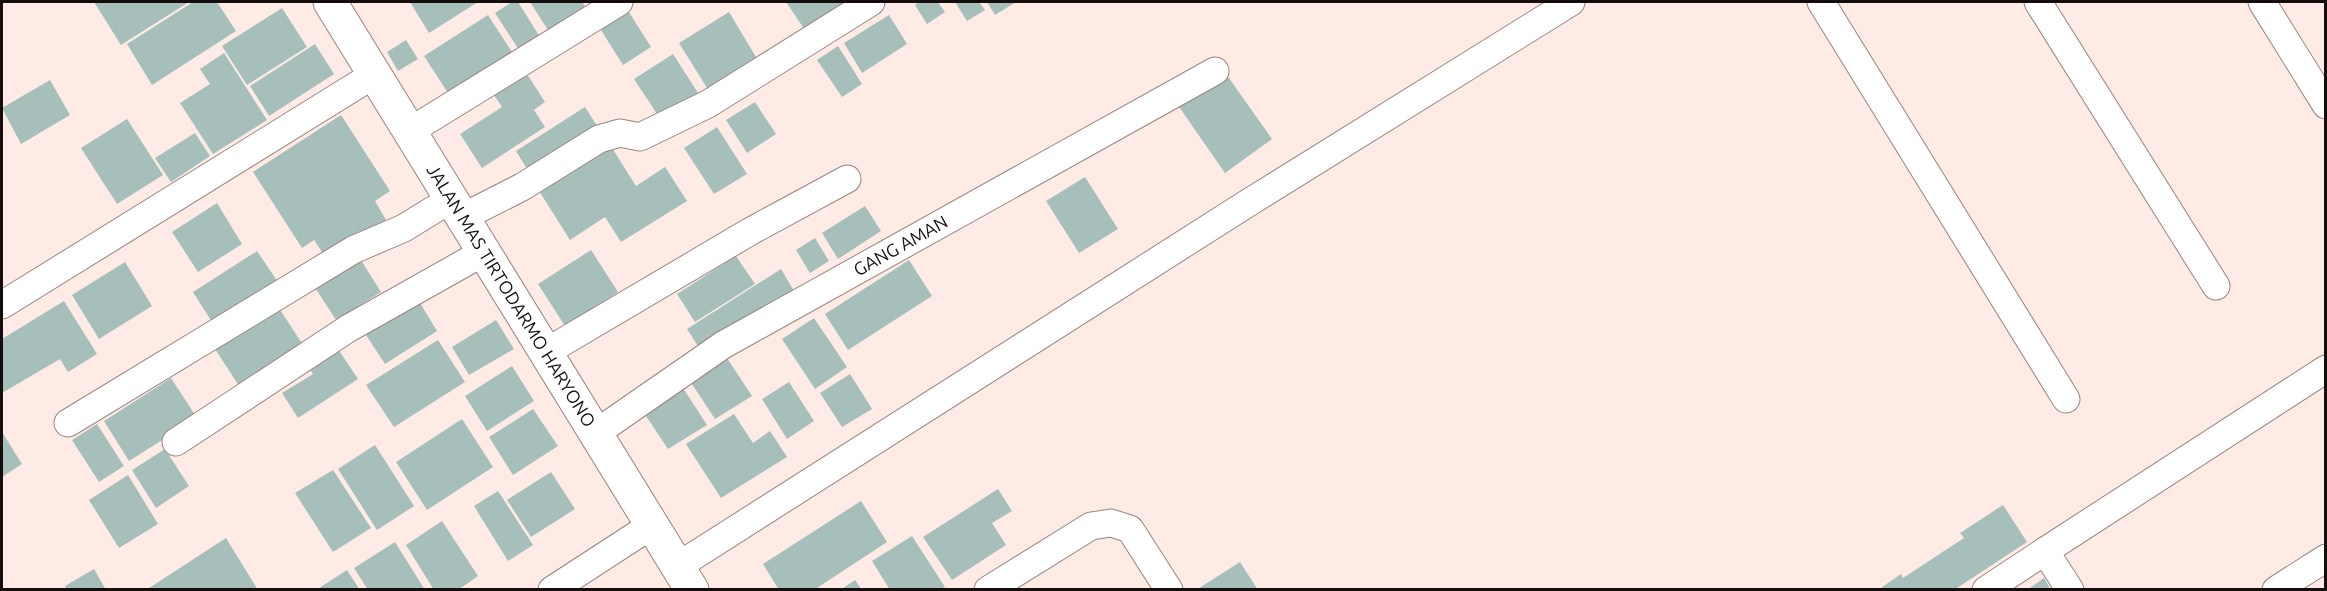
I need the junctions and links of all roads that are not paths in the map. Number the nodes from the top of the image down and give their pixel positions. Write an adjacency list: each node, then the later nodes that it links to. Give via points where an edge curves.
1 (330, 2): 9 (street, JALAN MAS TIRTODARMO HARYONO)
2 (619, 2): 11 (street)
3 (872, 2): 13 (street, via 690,114 640,136 620,133 599,139 522,187)
4 (1571, 2): 26 (street, via 1238,209)
5 (1821, 2): 19 (street)
6 (2038, 2): 15 (street)
7 (2262, 2): 10 (street)
8 (1215, 71): 21 (street, GANG AMAN, via 723,345)
9 (375, 74): 11 (street, JALAN MAS TIRTODARMO HARYONO); 16 (street)
10 (2325, 105)
11 (410, 131): 13 (street, JALAN MAS TIRTODARMO HARYONO)
12 (847, 179): 17 (street)
13 (457, 208): 14 (street, JALAN MAS TIRTODARMO HARYONO); 20 (street, via 353,249)
14 (484, 252): 17 (street, JALAN MAS TIRTODARMO HARYONO); 22 (street, via 349,328)
15 (2216, 286)
16 (2, 305)
17 (546, 352): 21 (street, JALAN MAS TIRTODARMO HARYONO)
18 (2325, 369): 24 (street)
19 (2066, 399)
20 (68, 423)
21 (596, 433): 23 (street, JALAN MAS TIRTODARMO HARYONO)
22 (176, 442)
23 (652, 525): 26 (street, JALAN MAS TIRTODARMO HARYONO); 27 (street)
24 (2045, 551): 30 (street); 31 (street)
25 (2325, 558): 32 (street)
26 (685, 578)
27 (552, 590)
28 (988, 590): 29 (street, via 1091,526 1111,523 1130,529)
29 (1169, 590)
30 (1986, 590)
31 (2070, 590)
32 (2276, 590)

